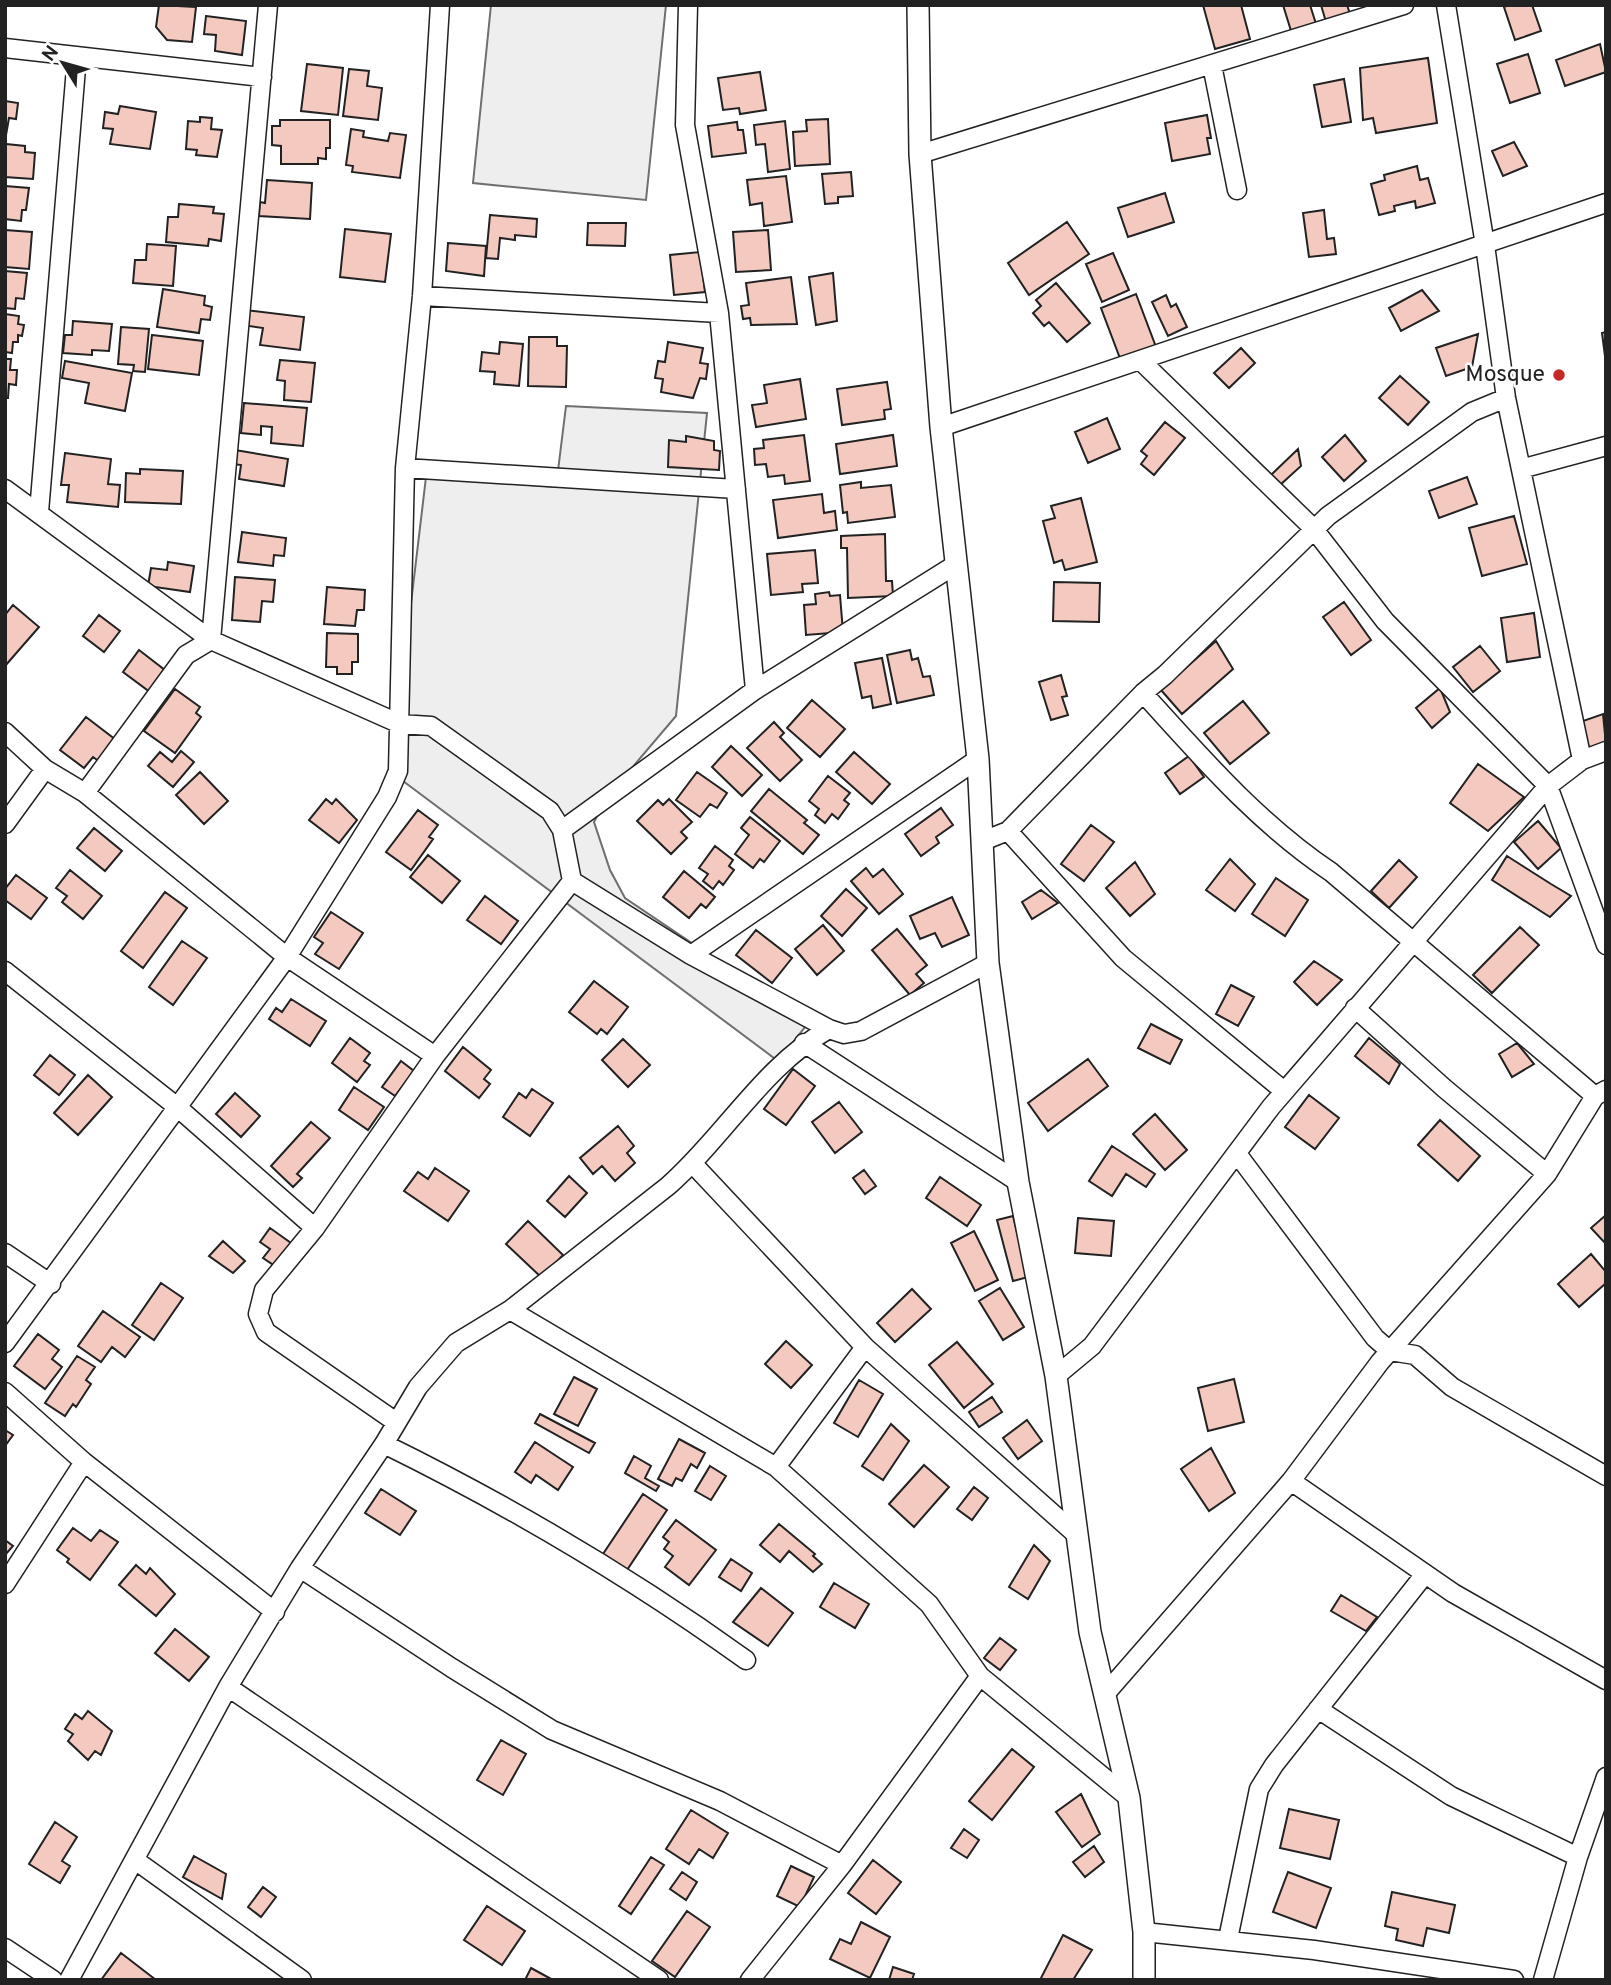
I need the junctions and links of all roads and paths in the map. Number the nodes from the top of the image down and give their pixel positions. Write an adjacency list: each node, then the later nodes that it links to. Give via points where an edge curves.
1 (268, 5): 10 (street)
2 (440, 5): 15 (street)
3 (688, 5): 16 (street, via 685,125)
4 (918, 5): 11 (street)
5 (1404, 5): 9 (street)
6 (1446, 5): 14 (street)
7 (5, 48): 8 (street)
8 (77, 57): 10 (street); 25 (street)
9 (1212, 65): 11 (street); 12 (street)
10 (262, 77): 28 (street)
11 (920, 154): 19 (street)
12 (1237, 190)
13 (1606, 204): 14 (street)
14 (1485, 244): 17 (street); 18 (street)
15 (422, 296): 16 (street); 21 (street)
16 (719, 313): 24 (street)
17 (1142, 362): 19 (street); 26 (street)
18 (1506, 398): 22 (street); 26 (street, via 1472,412)
19 (941, 427): 27 (street)
20 (1606, 446): 22 (street)
21 (405, 468): 24 (street); 31 (street)
22 (1521, 469): 35 (street)
23 (5, 489): 25 (street)
24 (736, 489): 29 (street)
25 (39, 512): 28 (street)
26 (1314, 530): 30 (street); 37 (street, via 1385,621)
27 (955, 565): 29 (street); 34 (street)
28 (211, 640): 31 (street); 38 (street, via 186,655)
29 (755, 690): 40 (street)
30 (1143, 693): 41 (street); 44 (street, via 1219,777 1294,847 1331,872)
31 (400, 724): 40 (street, via 431,726 550,811); 47 (street, via 398,771 387,796)
32 (5, 732): 36 (street)
33 (1606, 751): 35 (street)
34 (978, 759): 42 (street); 46 (street)
35 (1582, 760): 37 (street)
36 (45, 769): 38 (street); 39 (street)
37 (1548, 786): 44 (street); 45 (street)
38 (85, 793): 47 (street)
39 (5, 824)
40 (562, 830): 43 (street)
41 (1009, 831): 42 (street); 54 (street, via 1123,958)
42 (983, 841): 48 (street)
43 (572, 881): 46 (street); 53 (street)
44 (1413, 942): 50 (street); 55 (street)
45 (1606, 946)
46 (691, 955): 51 (street)
47 (288, 957): 53 (street); 56 (street)
48 (988, 962): 51 (street, via 860,1031 844,1034); 60 (street)
49 (5, 971): 56 (street)
50 (1355, 1008): 54 (street); 59 (street)
51 (829, 1029): 52 (street)
52 (804, 1043): 58 (street); 60 (street)
53 (435, 1056): 61 (street)
54 (1284, 1091): 57 (street)
55 (1601, 1093): 59 (street)
56 (176, 1106): 61 (street); 63 (street)
57 (1238, 1155): 67 (street, via 1375,1338); 68 (street, via 1092,1346)
58 (693, 1164): 64 (street); 66 (street)
59 (1547, 1174): 67 (street)
60 (1018, 1182): 68 (street)
61 (315, 1228): 70 (street, via 264,1290 258,1314 266,1332)
62 (5, 1253): 63 (street)
63 (51, 1284): 65 (street)
64 (510, 1310): 70 (street, via 456,1343 418,1387); 73 (street)
65 (5, 1343)
66 (864, 1347): 73 (street); 76 (street)
67 (1390, 1351): 74 (street, via 1415,1355 1452,1387); 75 (street)
68 (1056, 1376): 76 (street)
69 (5, 1392): 72 (street)
70 (396, 1422): 71 (street)
71 (384, 1444): 77 (street); 81 (street, via 492,1497 685,1616)
72 (84, 1462): 79 (street); 80 (street)
73 (776, 1467): 82 (street, via 929,1604)
74 (1606, 1476)
75 (1291, 1481): 78 (street); 85 (street)
76 (1078, 1536): 85 (street, via 1090,1632)
77 (300, 1567): 80 (street); 91 (street, via 552,1730 720,1801)
78 (1425, 1574): 83 (street); 86 (street)
79 (5, 1584)
80 (275, 1612): 84 (street)
81 (746, 1660)
82 (981, 1676): 88 (street); 91 (street)
83 (1606, 1680)
84 (228, 1687): 90 (street); 98 (street)
85 (1106, 1693): 88 (street)
86 (1318, 1709): 89 (street, via 1451,1796); 93 (street, via 1259,1789)
87 (1606, 1777): 89 (street)
88 (1129, 1798): 92 (street)
89 (1578, 1857): 102 (street)
90 (135, 1860): 96 (street); 97 (street)
91 (842, 1865): 99 (street)
92 (1144, 1931): 93 (street); 100 (street)
93 (1228, 1940): 101 (street)
94 (5, 1948): 95 (street)
95 (54, 1980)
96 (69, 1980)
97 (302, 1980)
98 (659, 1980)
99 (750, 1980)
100 (1144, 1980)
101 (1514, 1980)
102 (1544, 1980)

